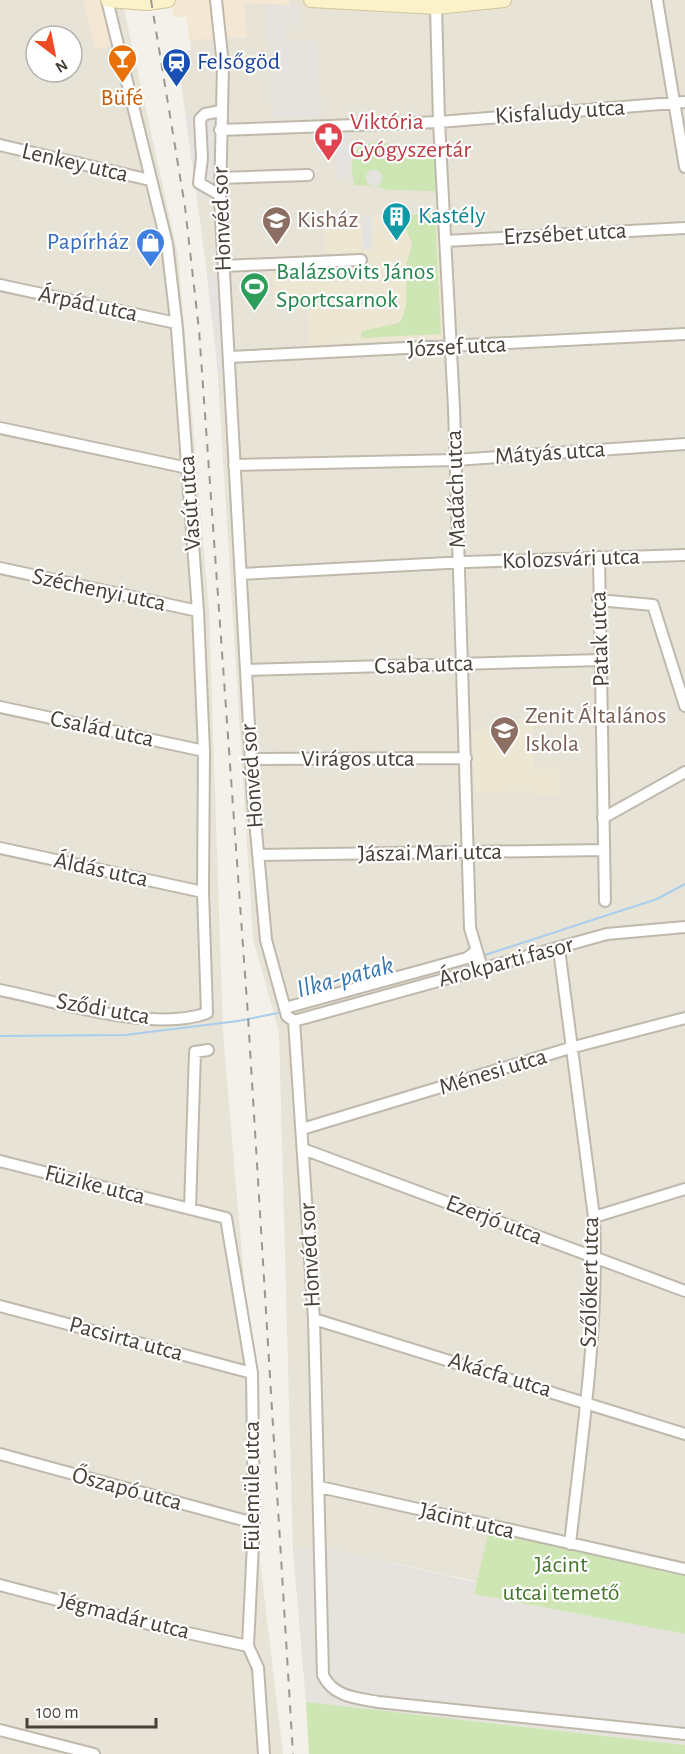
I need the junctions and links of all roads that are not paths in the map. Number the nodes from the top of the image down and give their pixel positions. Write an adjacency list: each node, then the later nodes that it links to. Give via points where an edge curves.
1 (108, 0): 6 (street); 18 (street, Vasút utca)
2 (216, 0): 11 (street, Honvéd sor, via 223,65)
3 (311, 0): 7 (street)
4 (504, 0): 8 (street)
5 (657, 0): 10 (street)
6 (162, 1)
7 (331, 1): 8 (street)
8 (436, 7): 12 (street, Madách utca)
9 (685, 102): 10 (street, Kisfaludy utca)
10 (674, 104): 12 (street, Kisfaludy utca); 15 (street)
11 (221, 111): 13 (street, Honvéd sor); 19 (street, via 200,119 202,158 198,174 199,183)
12 (439, 122): 13 (street, Kisfaludy utca); 21 (street, Madách utca)
13 (220, 130): 17 (street, Honvéd sor)
14 (0, 145): 18 (street, Lenkey utca)
15 (685, 168)
16 (308, 175): 17 (street)
17 (220, 178): 19 (street, Honvéd sor)
18 (150, 180): 25 (street, Vasút utca, via 167,244)
19 (220, 195): 23 (street, Honvéd sor)
20 (685, 228): 21 (street, Erzsébet utca)
21 (445, 241): 27 (street, Madách utca)
22 (361, 260): 23 (street)
23 (224, 266): 28 (street, Honvéd sor)
24 (0, 285): 25 (street, Árpád utca)
25 (176, 323): 33 (street, Vasút utca)
26 (685, 334): 27 (street, József utca)
27 (450, 348): 28 (street, József utca); 31 (street, Madách utca)
28 (229, 357): 32 (street, Honvéd sor)
29 (0, 428): 33 (street)
30 (685, 444): 31 (street, Mátyás utca)
31 (455, 460): 32 (street, Mátyás utca); 36 (street, Madách utca)
32 (234, 465): 38 (street, Honvéd sor)
33 (188, 468): 40 (street, Vasút utca)
34 (685, 555): 35 (street, Kolozsvári utca)
35 (599, 558): 36 (street, Kolozsvári utca); 39 (street, Patak utca)
36 (459, 563): 38 (street, Kolozsvári utca); 42 (street, Madách utca)
37 (0, 568): 40 (street, Széchenyi utca)
38 (241, 574): 43 (street, Honvéd sor)
39 (598, 600): 41 (street, Patak utca); 44 (street, via 653,605)
40 (198, 611): 46 (street, Vasút utca)
41 (602, 660): 42 (street, Csaba utca); 50 (street, Patak utca)
42 (463, 664): 43 (street, Csaba utca); 47 (street, Madách utca)
43 (246, 670): 48 (street, Honvéd sor)
44 (685, 706)
45 (0, 707): 46 (street, Család utca)
46 (204, 751): 55 (street, Vasút utca)
47 (466, 758): 48 (street, Virágos utca); 53 (street, Madách utca)
48 (250, 759): 54 (street, Honvéd sor)
49 (685, 772): 50 (street)
50 (603, 818): 52 (street, Patak utca)
51 (0, 848): 55 (street, Áldás utca)
52 (603, 850): 53 (street, Jászai Mari utca); 56 (street, Patak utca)
53 (468, 853): 54 (street, Jászai Mari utca); 59 (street, Madách utca, via 470,928)
54 (258, 855): 62 (street, Honvéd sor, via 266,940)
55 (203, 892): 61 (street, Vasút utca)
56 (605, 901)
57 (685, 927): 58 (street, Árokparti fasor, via 606,934)
58 (558, 949): 59 (street, Árokparti fasor); 64 (street, Szőlőkert utca)
59 (479, 959): 62 (street, Árokparti fasor); 62 (street, Árokparti fasor, via 467,958)
60 (0, 990): 61 (street, Sződi utca, via 143,1020)
61 (207, 1013)
62 (288, 1013): 66 (street, Honvéd sor)
63 (685, 1018): 64 (street, Ménesi utca)
64 (570, 1048): 66 (street, Ménesi utca); 71 (street, Szőlőkert utca)
65 (208, 1050): 70 (street, via 195,1052)
66 (302, 1129): 67 (street, Honvéd sor)
67 (303, 1149): 73 (street, Ezerjó utca); 76 (street, Honvéd sor)
68 (0, 1161): 70 (street, Füzike utca)
69 (685, 1189): 71 (street)
70 (190, 1209): 72 (street, Füzike utca)
71 (594, 1217): 73 (street, Szőlőkert utca)
72 (226, 1218): 77 (street, Fülemüle utca)
73 (596, 1258): 74 (street, Ezerjó utca); 78 (street, Szőlőkert utca)
74 (685, 1292)
75 (0, 1306): 77 (street, Pacsirta utca)
76 (314, 1319): 78 (street, Akácfa utca); 81 (street, Honvéd sor)
77 (252, 1373): 82 (street, Fülemüle utca)
78 (586, 1401): 79 (street, Akácfa utca); 83 (street, Szőlőkert utca)
79 (685, 1434)
80 (0, 1454): 82 (street, Őszapó utca)
81 (320, 1487): 83 (street, Jácint utca); 88 (street, Honvéd sor, via 322,1665 328,1685 337,1692 378,1702)
82 (254, 1523): 86 (street, Fülemüle utca)
83 (570, 1544): 84 (street, Jácint utca)
84 (685, 1569)
85 (0, 1585): 86 (street, Jégmadár utca)
86 (248, 1646): 90 (street, Fülemüle utca, via 258,1668)
87 (0, 1730): 89 (street)
88 (685, 1734)
89 (93, 1754)
90 (264, 1754)

